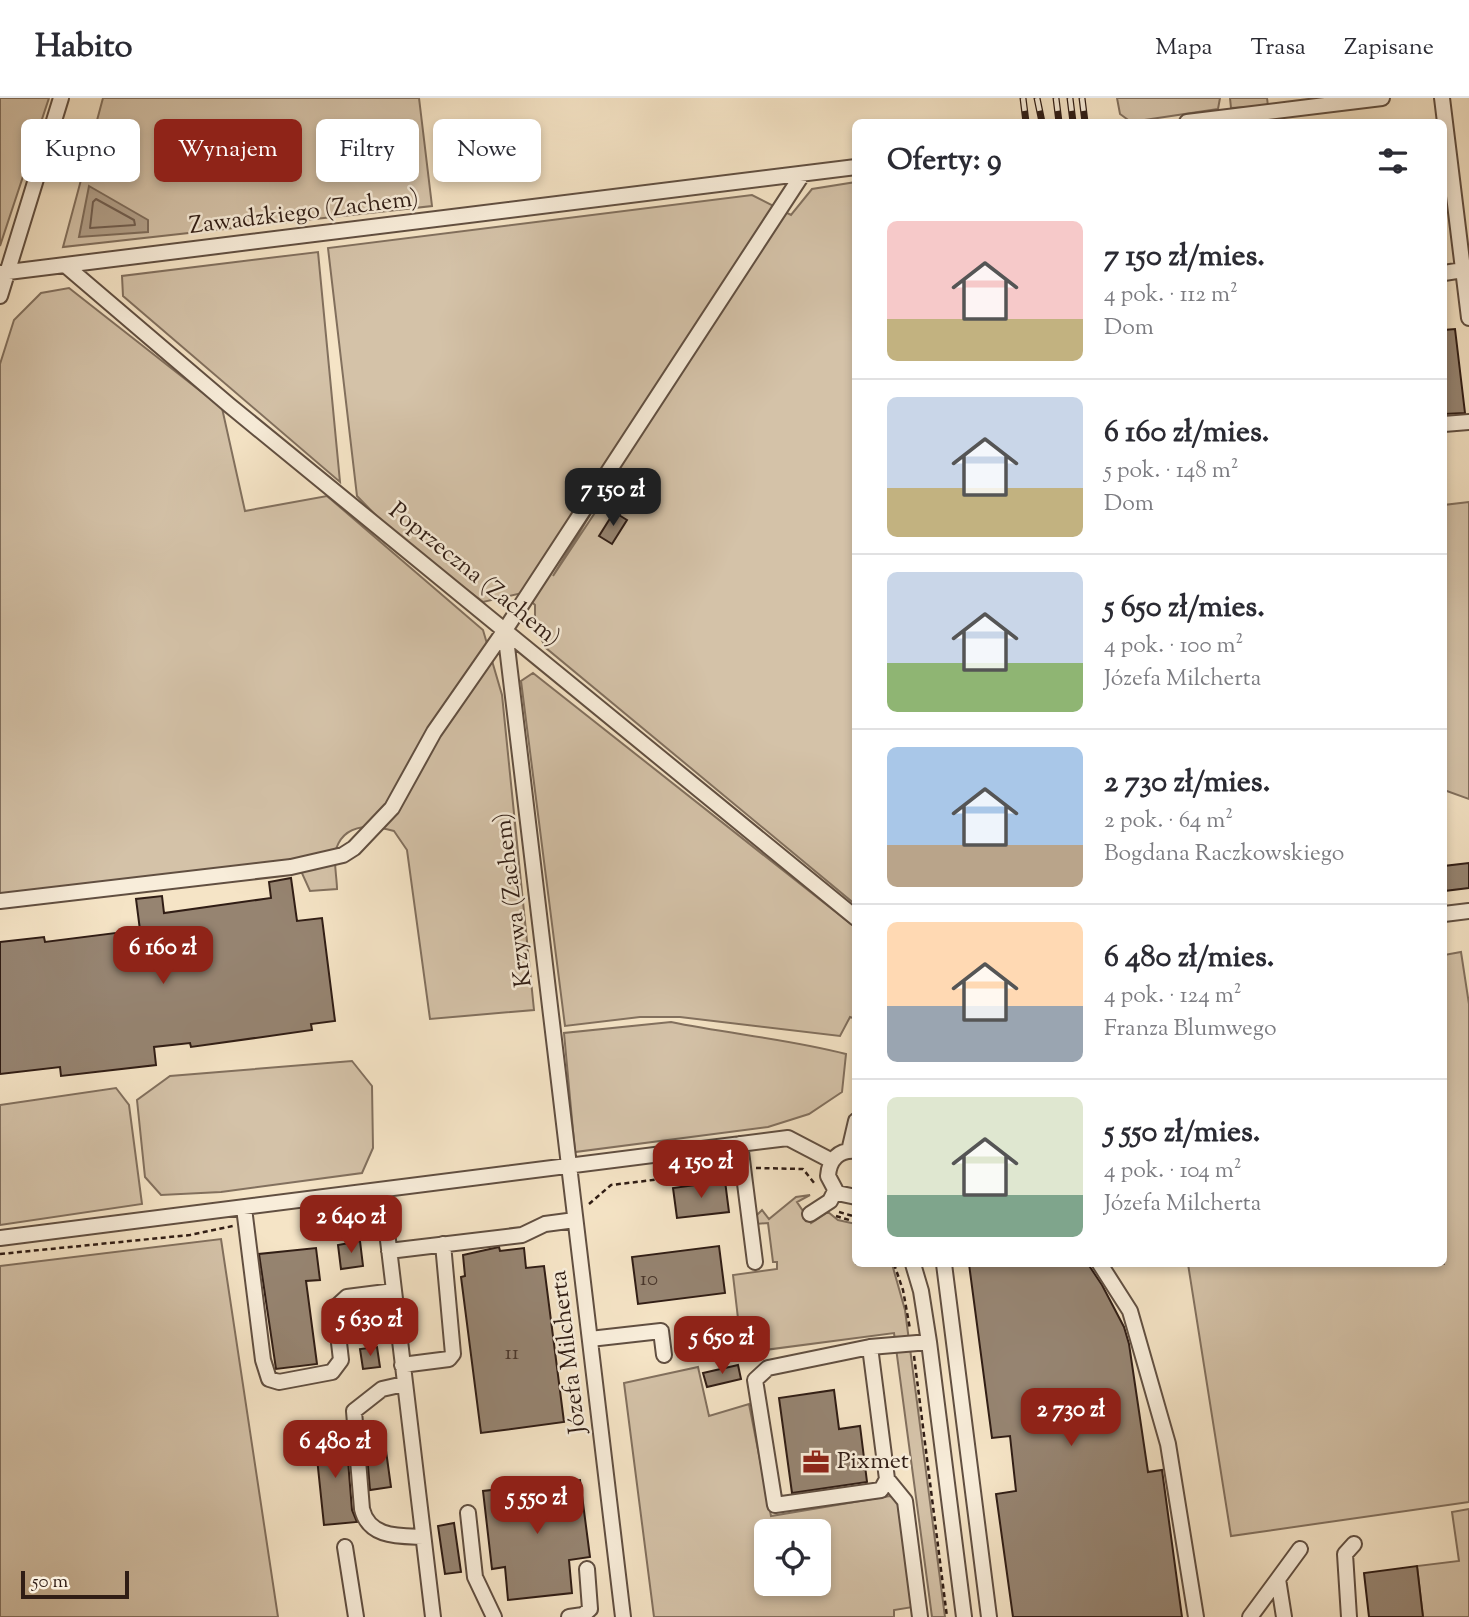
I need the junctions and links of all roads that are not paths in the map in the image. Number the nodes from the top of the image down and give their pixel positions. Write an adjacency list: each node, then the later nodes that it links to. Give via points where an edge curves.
1 (61, 98): 11 (street)
2 (1382, 98): 4 (street)
3 (1442, 98): 5 (street)
4 (1211, 119)
5 (1445, 119)
6 (1447, 139): 10 (street)
7 (852, 168): 8 (street, Zawadzkiego (Zachem))
8 (802, 175): 9 (street, Zawadzkiego (Zachem)); 17 (street)
9 (65, 265): 11 (street, Zawadzkiego (Zachem)); 17 (street, Poprzeczna (Zachem))
10 (1463, 270): 12 (street); 14 (street)
11 (4, 273): 13 (street)
12 (1447, 273)
13 (0, 296)
14 (1469, 318)
15 (1469, 422): 16 (street)
16 (1447, 424)
17 (505, 630): 18 (street, via 434,732 392,807 343,855 291,867); 21 (street, Poprzeczna (Zachem)); 25 (street, Krzywa (Zachem))
18 (0, 901)
19 (1469, 911): 20 (street)
20 (1447, 914)
21 (852, 915)
22 (740, 1144): 24 (street, via 788,1138); 25 (street); 35 (street)
23 (852, 1151): 24 (street)
24 (832, 1161): 27 (street)
25 (569, 1166): 26 (street); 29 (street, Józefa Milcherta)
26 (382, 1190): 31 (street); 34 (street)
27 (830, 1198): 28 (street); 30 (street)
28 (852, 1198)
29 (575, 1213): 33 (street, via 522,1235); 40 (street, Józefa Milcherta)
30 (810, 1214)
31 (245, 1215): 32 (street); 39 (street, via 269,1379 279,1382 332,1372 341,1360 335,1308 347,1297)
32 (0, 1238)
33 (443, 1244): 34 (street); 44 (street, via 453,1354 449,1359)
34 (389, 1251): 39 (street)
35 (755, 1262)
36 (914, 1267): 41 (street)
37 (944, 1267): 52 (street)
38 (1102, 1267): 64 (street, via 1130,1311 1168,1444)
39 (394, 1291): 44 (street)
40 (590, 1339): 43 (street, via 661,1331); 60 (street, Józefa Milcherta)
41 (929, 1342): 42 (street); 53 (street)
42 (870, 1347): 46 (street); 46 (street, via 768,1368 755,1380 775,1505 881,1490)
43 (664, 1356)
44 (402, 1365): 45 (street)
45 (404, 1384): 48 (street); 48 (street, via 382,1389 354,1411 362,1509 373,1529)
46 (887, 1479): 61 (street, via 905,1501)
47 (468, 1513): 58 (street, via 475,1577)
48 (423, 1537): 57 (street)
49 (1354, 1544): 67 (street, via 1345,1554)
50 (345, 1548): 56 (street)
51 (1300, 1549): 55 (street)
52 (981, 1562): 53 (street); 63 (street)
53 (957, 1565): 62 (street)
54 (587, 1569): 59 (street, via 590,1609)
55 (1278, 1579): 65 (street); 66 (street)
56 (356, 1617)
57 (433, 1617)
58 (494, 1617)
59 (569, 1617)
60 (623, 1617)
61 (920, 1617)
62 (964, 1617)
63 (989, 1617)
64 (1196, 1617)
65 (1250, 1617)
66 (1284, 1617)
67 (1349, 1617)

